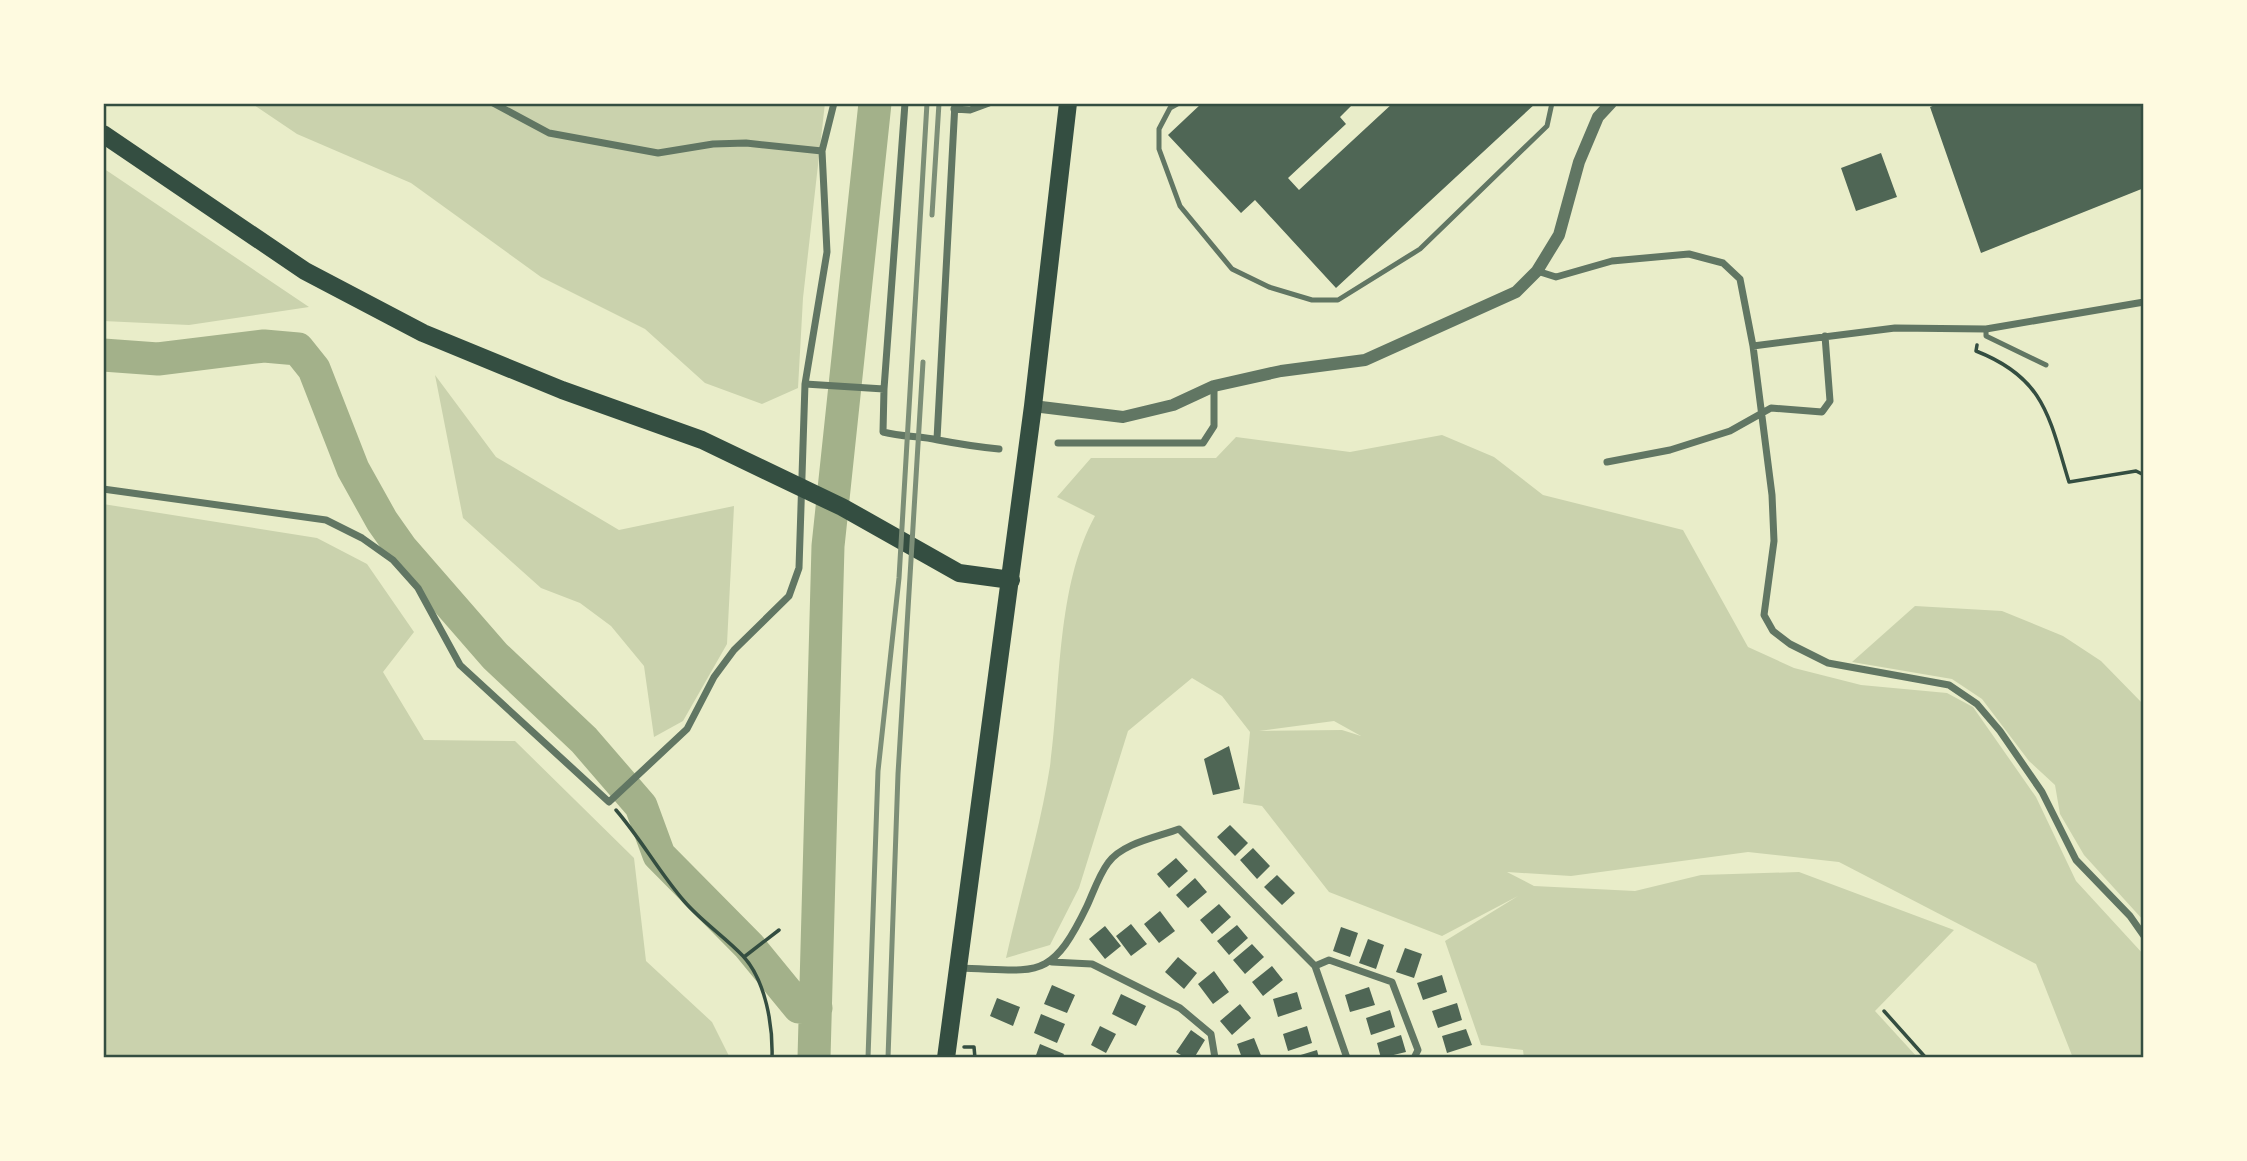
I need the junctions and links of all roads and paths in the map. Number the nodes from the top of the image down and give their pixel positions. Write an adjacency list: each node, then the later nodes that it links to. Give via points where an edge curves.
1 (494, 103): 11 (street, via 549,133 658,153 746,143)
2 (834, 103): 11 (street)
3 (905, 103): 20 (street)
4 (989, 103): 9 (street, via 970,110)
5 (1068, 103): 21 (main road)
6 (1179, 103): 7 (lane, via 1170,108 1159,129 1159,149 1180,206 1232,269 1312,300 1338,300 1420,249 1547,126)
7 (1552, 103)
8 (1611, 103): 12 (street, via 1598,117 1579,162 1559,235)
9 (955, 106): 23 (street)
10 (103, 134): 29 (main road, via 305,271 423,333 702,440 842,507 959,573)
11 (822, 151): 18 (street, via 827,252)
12 (1537, 271): 16 (street, via 1556,277 1612,261 1689,254 1723,263 1740,279); 19 (street, via 1516,292 1365,360)
13 (2144, 302): 14 (street)
14 (1986, 333): 15 (street, via 1895,328); 17 (lane); 27 (path, via 1976,351 2004,362 2030,384 2045,406 2069,482 2136,471)
15 (1825, 337): 16 (street); 22 (street, via 1830,401 1822,412 1771,408)
16 (1753, 346): 22 (street)
17 (2046, 365)
18 (805, 384): 20 (street); 30 (street, via 799,568 789,596 713,677 687,729)
19 (1214, 386): 21 (street, via 1173,405 1123,417); 24 (street, via 1214,426 1203,443)
20 (884, 389): 23 (street, via 883,432)
21 (1034, 406): 29 (main road)
22 (1762, 414): 26 (street, via 1730,431 1670,450); 32 (street, via 1774,541 1765,615 1773,631 1828,663 1949,685 1977,704 2042,792 2076,860)
23 (937, 439): 25 (street, via 954,446)
24 (1058, 443)
25 (999, 449)
26 (1607, 462)
27 (2144, 475)
28 (103, 489): 30 (street, via 326,520 362,538 393,560 418,588 460,665)
29 (1011, 580): 36 (main road)
30 (609, 802): 33 (path, via 684,901)
31 (779, 930): 33 (path)
32 (2144, 936)
33 (744, 957): 38 (path, via 765,999)
34 (1052, 962): 35 (street, via 1070,940 1108,862 1129,848 1180,829); 36 (street, via 1031,970); 40 (street, via 1091,964 1180,1008 1211,1034)
35 (1315, 966): 41 (street); 42 (street, via 1329,960 1392,982 1418,1050)
36 (958, 968): 39 (main road)
37 (1884, 1012): 43 (path)
38 (772, 1058)
39 (947, 1058)
40 (1215, 1058)
41 (1347, 1058)
42 (1414, 1058)
43 (1926, 1058)

